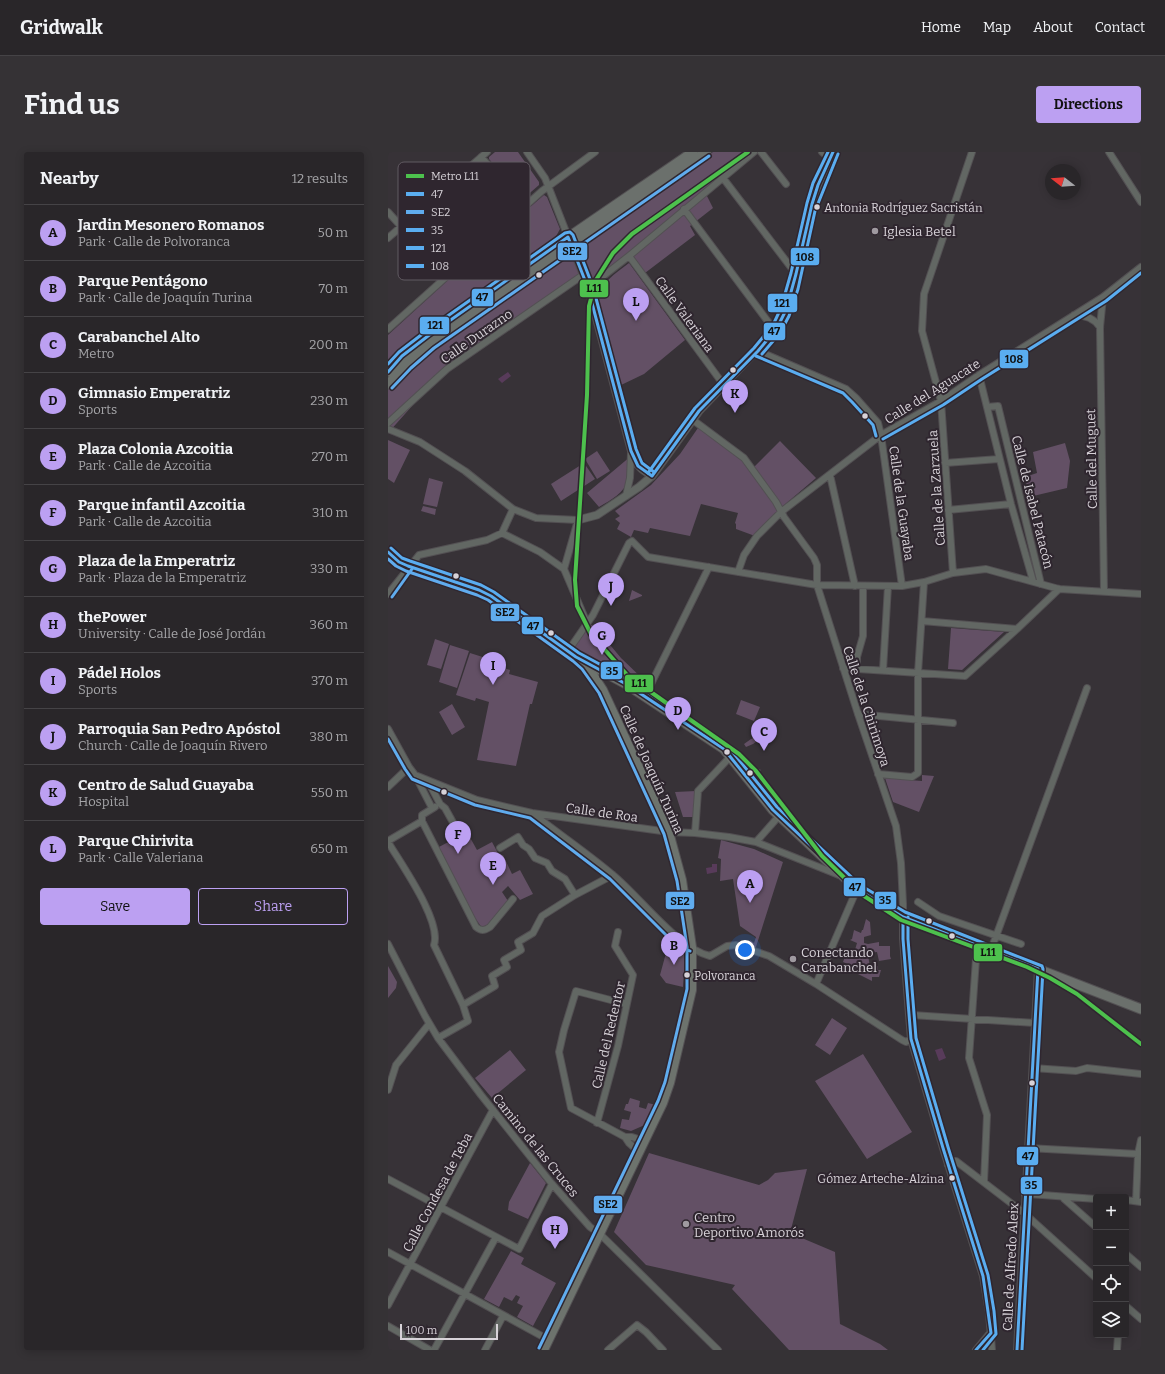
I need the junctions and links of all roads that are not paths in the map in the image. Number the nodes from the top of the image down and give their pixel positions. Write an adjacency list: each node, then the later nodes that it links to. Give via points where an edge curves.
1 (487, 152): 12 (street)
2 (527, 152): 18 (street)
3 (595, 152): 18 (street)
4 (693, 152): 25 (main road)
5 (706, 152): 27 (main road)
6 (754, 152): 16 (street)
7 (761, 152): 17 (street)
8 (822, 152): 13 (street)
9 (833, 152): 13 (street)
10 (972, 152): 48 (street, Calle de la Zarzuela, via 924,294 922,331)
11 (1109, 152): 20 (street)
12 (481, 157): 14 (street); 15 (street)
13 (830, 159): 31 (street, via 812,204)
14 (475, 162)
15 (485, 162)
16 (723, 178): 21 (street); 31 (street)
17 (786, 184)
18 (548, 186): 19 (street); 25 (street)
19 (530, 202)
20 (1141, 202)
21 (684, 209): 28 (street); 42 (street)
22 (388, 212): 23 (street)
23 (398, 224)
24 (398, 230): 26 (street)
25 (568, 237): 27 (street); 29 (main road)
26 (388, 238)
27 (572, 246): 32 (main road); 33 (street)
28 (629, 256): 37 (street); 47 (street, Calle Valeriana)
29 (530, 264)
30 (1141, 267): 38 (street, Calle del Aguacate)
31 (796, 274): 42 (street, via 786,310)
32 (530, 275)
33 (583, 275): 37 (street); 51 (street, Calle Durazno, via 447,369)
34 (442, 280): 41 (street)
35 (507, 280): 44 (main road, via 402,356)
36 (523, 280): 46 (main road, via 431,344)
37 (588, 288): 56 (street)
38 (1102, 296): 39 (street, Calle del Aguacate); 40 (street, Calle del Muguet)
39 (1074, 315): 40 (street, via 1089,318); 45 (street, Calle del Aguacate)
40 (1100, 327): 87 (street, Calle del Muguet)
41 (388, 329)
42 (775, 331): 43 (street)
43 (758, 351): 47 (street); 55 (street, Calle de la Guayaba, via 846,389 878,423)
44 (388, 372)
45 (979, 375): 48 (street, Calle del Aguacate); 49 (street, Calle de Isabel Patacón)
46 (388, 384)
47 (723, 384): 50 (street)
48 (941, 401): 55 (street, Calle del Aguacate); 58 (street, Calle de la Zarzuela)
49 (987, 407): 52 (street, Calle de Isabel Patacón); 53 (street, Calle de Isabel Patacón, via 998,406)
50 (693, 420): 60 (street); 67 (street, Calle de la Chirimoya, via 744,458)
51 (388, 423)
52 (992, 426): 53 (street, Calle de Isabel Patacón); 57 (street, Calle de Isabel Patacón)
53 (1003, 426): 70 (street, Calle de Isabel Patacón)
54 (388, 429): 65 (street, via 420,442 465,471)
55 (881, 435): 59 (street, Calle del Aguacate); 85 (street, Calle de la Guayaba)
56 (631, 451): 60 (street, via 642,471); 61 (street)
57 (999, 459): 58 (street); 64 (street, Calle de Isabel Patacón)
58 (945, 463): 66 (street, Calle de la Zarzuela)
59 (830, 474): 67 (street, Calle del Aguacate); 82 (street)
60 (652, 476): 62 (street)
61 (630, 478): 62 (street, via 633,484); 63 (street)
62 (639, 487): 63 (street)
63 (626, 496): 68 (street, via 597,515)
64 (1011, 504): 66 (street); 71 (street, Calle de Isabel Patacón)
65 (513, 510): 68 (street, via 536,518); 69 (street)
66 (948, 510): 77 (street, Calle de la Zarzuela)
67 (781, 512): 76 (street, Calle del Aguacate, via 757,536 744,555); 81 (street, Calle de la Chirimoya, via 814,558 817,565)
68 (578, 520): 75 (street)
69 (502, 533): 73 (street, via 487,540 419,555); 75 (street, via 540,552)
70 (1029, 534): 71 (street); 80 (street, Calle de Isabel Patacón)
71 (1020, 537): 78 (street, Calle de Isabel Patacón)
72 (388, 552): 73 (main road, via 398,562)
73 (408, 566): 88 (street); 93 (main road, via 491,596)
74 (709, 567): 76 (street); 91 (street, via 648,557 632,541); 99 (street)
75 (564, 569): 91 (street)
76 (738, 572): 81 (street)
77 (953, 573): 78 (street, via 986,569); 79 (street)
78 (1033, 581): 80 (street)
79 (924, 582): 85 (street); 90 (street)
80 (1041, 584): 86 (street)
81 (817, 585): 82 (street); 95 (street, Calle de la Chirimoya)
82 (855, 586): 83 (street)
83 (863, 586): 84 (street); 96 (street, via 863,636 856,657)
84 (888, 586): 85 (street); 97 (street)
85 (902, 586)
86 (1059, 589): 87 (street); 92 (street)
87 (1104, 591): 89 (street)
88 (388, 594)
89 (1141, 594)
90 (922, 621): 92 (street); 98 (street)
91 (587, 623): 93 (street)
92 (1017, 629): 98 (street, via 965,676)
93 (568, 651): 94 (main road)
94 (576, 657): 105 (main road, via 613,677 724,749); 117 (main road, Calle de Joaquín Turina, via 601,686)
95 (843, 668): 96 (street); 101 (street, Calle de la Chirimoya)
96 (857, 669): 97 (street)
97 (883, 670): 98 (street)
98 (918, 673): 102 (street)
99 (650, 684)
100 (1087, 688): 130 (street)
101 (858, 714): 102 (street); 107 (street, Calle de la Chirimoya)
102 (919, 720): 103 (street); 107 (street, via 918,773 912,777)
103 (953, 724)
104 (388, 729): 106 (street)
105 (730, 757): 114 (main road); 118 (street, via 698,791)
106 (409, 767): 108 (street); 110 (street)
107 (878, 774): 128 (street, Calle de la Chirimoya, via 896,826 902,862)
108 (415, 775): 109 (street, Calle de Roa); 112 (street)
109 (428, 781): 111 (street); 113 (street, Calle de Roa, via 477,800)
110 (388, 787)
111 (440, 804): 112 (street); 116 (street)
112 (432, 808): 115 (street, via 422,815)
113 (532, 813): 117 (street, Calle de Roa); 122 (street)
114 (779, 816): 120 (street); 123 (main road)
115 (422, 821): 119 (street); 126 (street, via 479,930 490,927)
116 (455, 826)
117 (669, 832): 118 (street, Calle de Roa); 134 (main road, Calle de Joaquín Turina, via 682,880)
118 (695, 833): 120 (street, Calle de Roa)
119 (388, 842): 139 (street, via 427,908 436,940 434,945)
120 (756, 842): 123 (street, Calle de Roa)
121 (500, 848): 125 (street, via 518,837 535,858 548,863 552,871 565,879)
122 (613, 875): 125 (street); 134 (street, via 679,940)
123 (842, 876): 124 (main road)
124 (857, 890): 128 (main road); 137 (street)
125 (575, 895): 139 (street, via 542,916 533,933 518,942 522,950 504,960 508,967 492,976 495,986)
126 (513, 899)
127 (918, 902): 130 (street, via 939,916)
128 (903, 917): 133 (main road); 141 (street, Calle de la Chirimoya)
129 (618, 932): 138 (street, Calle del Redentor, via 615,946 633,975)
130 (996, 935): 132 (street); 135 (street)
131 (388, 944): 144 (street, Camino de las Cruces)
132 (1021, 944)
133 (977, 946): 135 (main road); 142 (street)
134 (692, 947): 137 (street, via 710,956 727,946 736,945 770,956); 153 (main road, Calle de Joaquín Turina, via 692,990 670,1084)
135 (991, 950): 136 (main road)
136 (1038, 969): 140 (main road); 143 (street, Calle de Alfredo Aleix)
137 (816, 984): 146 (street, via 902,1040 906,1042)
138 (626, 1004): 151 (street, Calle del Redentor, via 618,1046); 151 (street, via 576,991 564,1030 559,1052 571,1108)
139 (463, 1005): 145 (street, via 468,1021)
140 (1141, 1009)
141 (909, 1013): 142 (street); 146 (street, Calle de la Chirimoya)
142 (971, 1019): 143 (street); 160 (street, via 969,1058 987,1115)
143 (1035, 1023): 147 (street, Calle de Alfredo Aleix)
144 (429, 1024): 145 (street, Camino de las Cruces); 149 (street, via 396,1065)
145 (438, 1038): 150 (street, Camino de las Cruces)
146 (911, 1039): 158 (street, Calle de la Chirimoya)
147 (1033, 1068): 148 (street, via 1076,1071 1087,1068); 155 (street, Calle de Alfredo Aleix)
148 (1141, 1074)
149 (388, 1090)
150 (493, 1110): 161 (street, Camino de las Cruces); 166 (street, Calle Condesa de Teba)
151 (597, 1123): 152 (street)
152 (625, 1137): 153 (street); 156 (street)
153 (644, 1140): 156 (main road, Calle de Joaquín Turina)
154 (1141, 1140): 157 (street)
155 (1028, 1148): 157 (street); 162 (street, Calle de Alfredo Aleix)
156 (639, 1152): 169 (main road, Calle de Joaquín Turina)
157 (1138, 1154): 165 (street)
158 (948, 1165): 160 (street, via 950,1161 955,1160); 182 (street, Calle de la Chirimoya, via 983,1276)
159 (388, 1179): 166 (street)
160 (984, 1182): 167 (street)
161 (552, 1184): 169 (street, Camino de las Cruces, via 590,1227); 170 (street, via 519,1249)
162 (1025, 1195): 163 (street); 167 (street, Calle de Alfredo Aleix)
163 (1062, 1197): 164 (street); 168 (street)
164 (1093, 1198)
165 (1138, 1202)
166 (442, 1207): 170 (street); 173 (street, Calle Condesa de Teba)
167 (1024, 1213): 175 (street); 194 (street, Calle de Alfredo Aleix)
168 (1093, 1224)
169 (600, 1234): 184 (main road, Calle de Joaquín Turina); 191 (street, Camino de las Cruces)
170 (496, 1237): 176 (street)
171 (388, 1252): 173 (street)
172 (1129, 1257): 174 (street)
173 (411, 1264): 176 (street); 177 (street, Calle Condesa de Teba)
174 (1141, 1267)
175 (1093, 1275)
176 (465, 1295): 179 (street); 186 (street)
177 (388, 1305)
178 (1129, 1309): 180 (street)
179 (503, 1316): 184 (street); 187 (street)
180 (1141, 1319)
181 (388, 1326): 185 (street)
182 (991, 1333): 192 (street); 193 (street, Calle de la Chirimoya)
183 (1118, 1338): 195 (street)
184 (549, 1340): 188 (main road, Calle de Joaquín Turina)
185 (430, 1350)
186 (434, 1350)
187 (485, 1350)
188 (544, 1350)
189 (608, 1350): 190 (street, via 637,1325)
190 (662, 1350)
191 (718, 1350)
192 (976, 1350)
193 (992, 1350)
194 (1017, 1350)
195 (1117, 1350)

